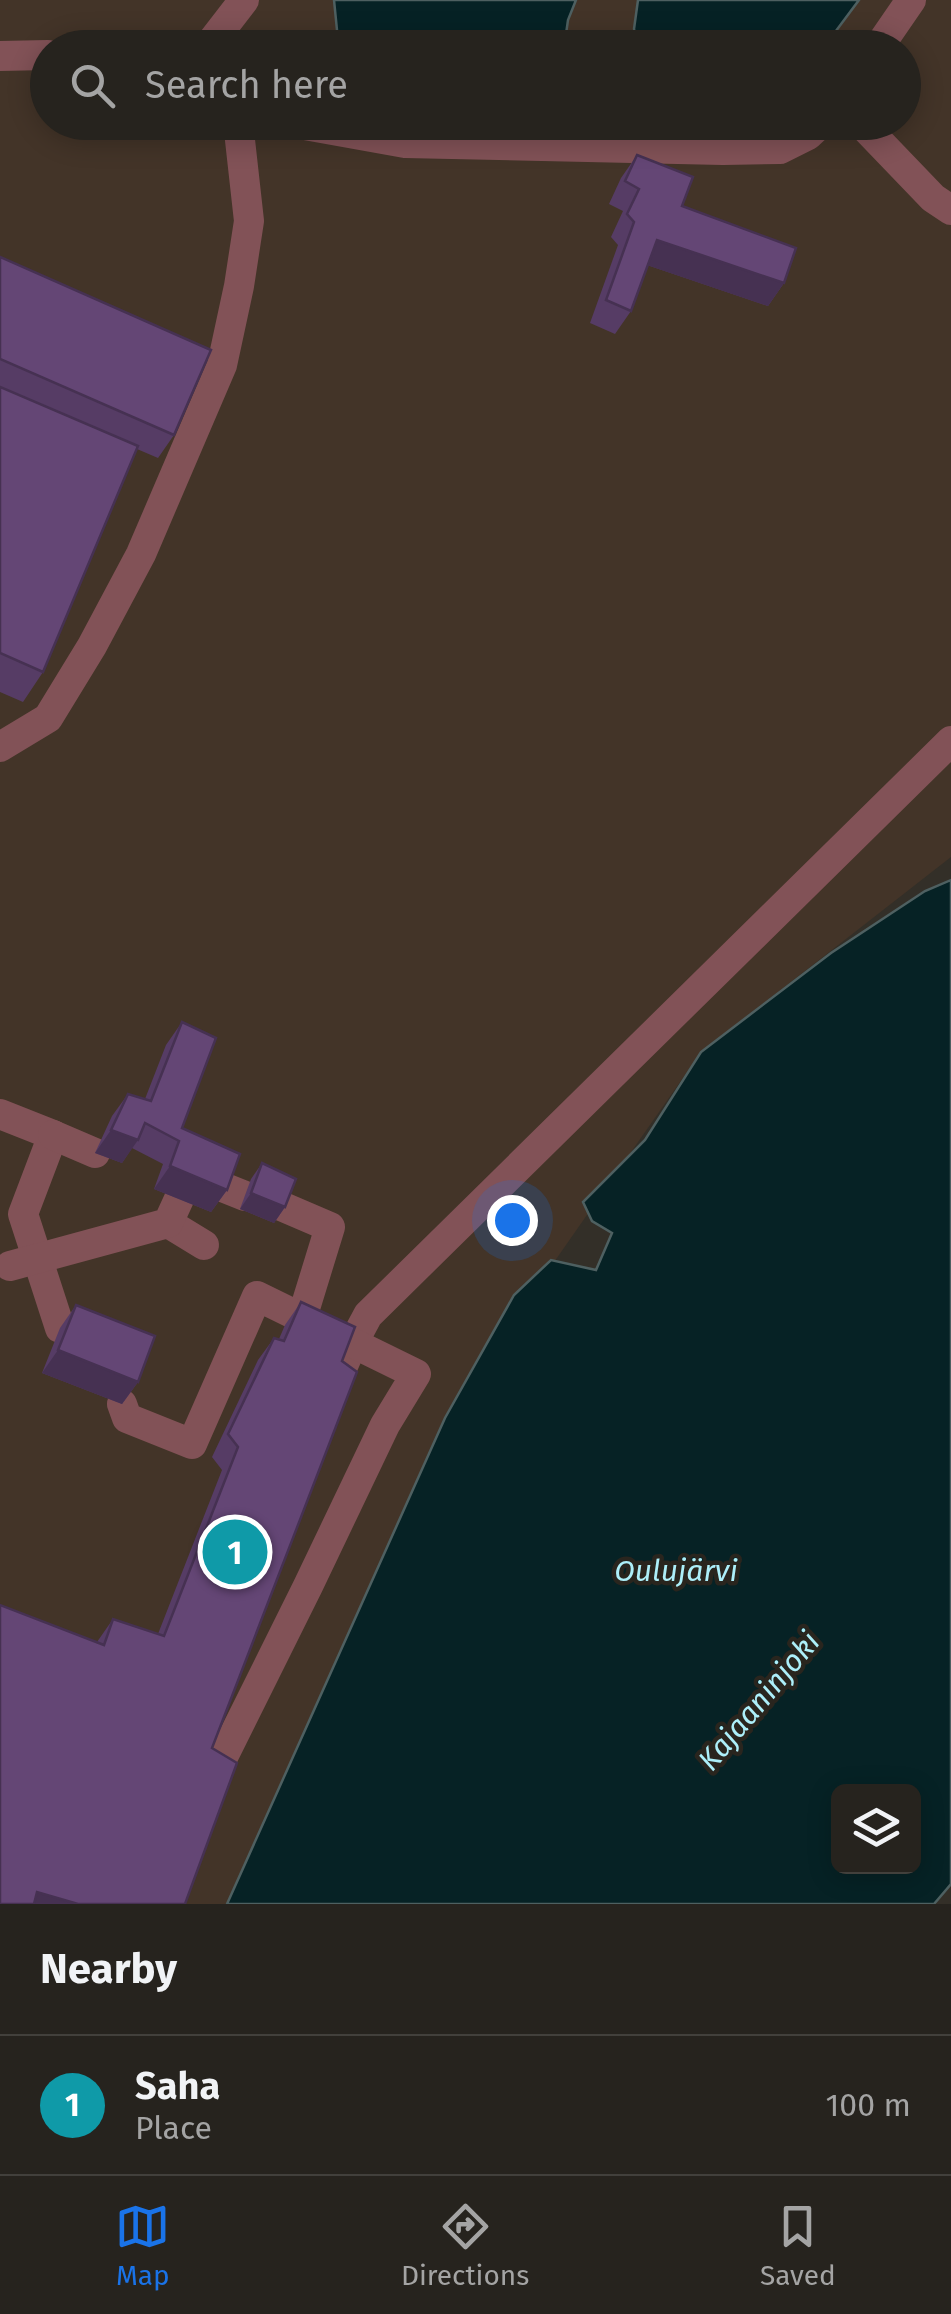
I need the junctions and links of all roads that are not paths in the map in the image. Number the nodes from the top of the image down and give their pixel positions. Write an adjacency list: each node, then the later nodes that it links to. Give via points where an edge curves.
1 (244, 0): 3 (street)
2 (911, 0): 4 (street)
3 (221, 30)
4 (890, 30)
5 (30, 55): 6 (street)
6 (0, 56)
7 (240, 140): 13 (street, via 249,221 222,364 141,554 92,646 48,718)
8 (389, 140): 9 (street, via 723,150 780,149)
9 (798, 140)
10 (878, 140): 11 (street)
11 (951, 210)
12 (951, 741): 22 (street, via 368,1315)
13 (0, 747)
14 (0, 1114): 15 (street)
15 (53, 1135): 16 (street); 19 (street, via 22,1214)
16 (95, 1153)
17 (281, 1206): 20 (street, via 330,1226)
18 (204, 1244): 19 (street, via 174,1211)
19 (24, 1262): 21 (street)
20 (302, 1318): 22 (street); 24 (street, via 256,1296 192,1444 127,1418)
21 (60, 1328)
22 (353, 1343): 23 (street); 25 (street, via 416,1374 385,1424)
23 (334, 1389)
24 (122, 1404)
25 (216, 1771)

